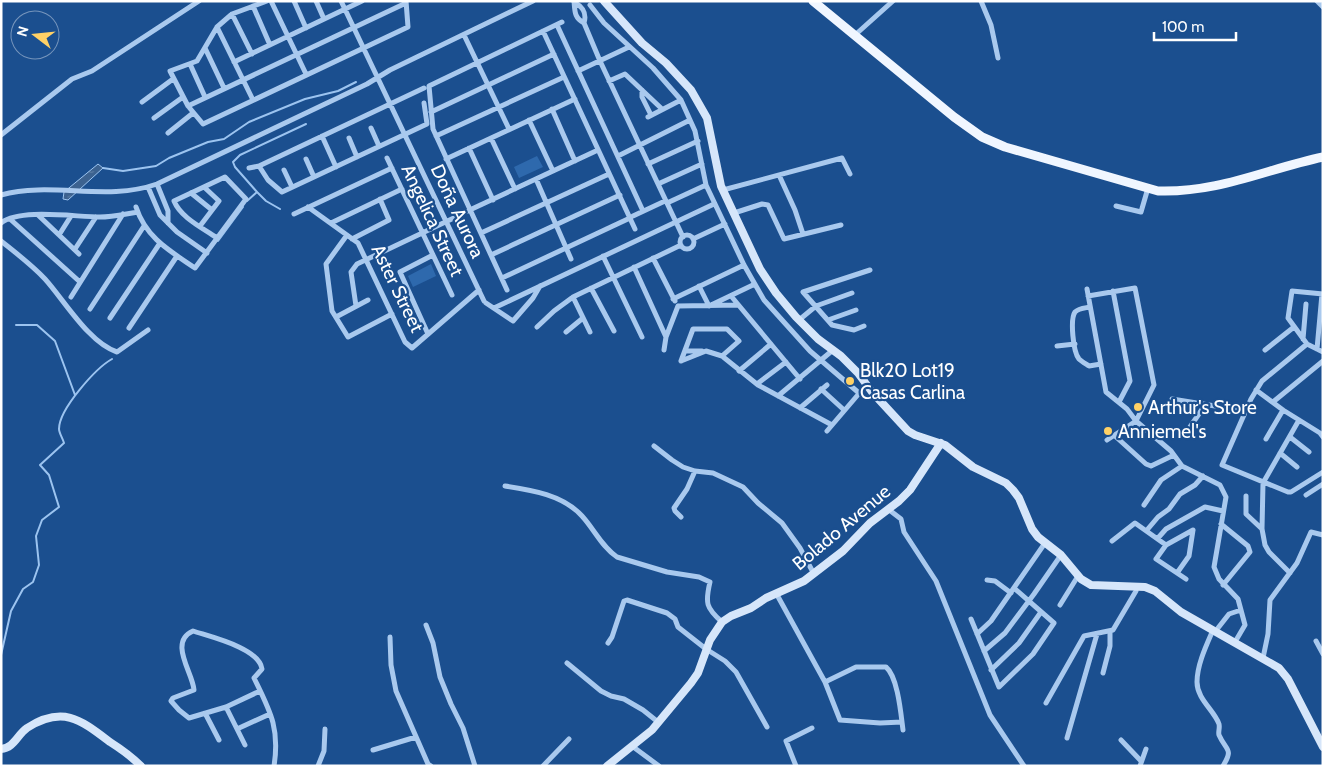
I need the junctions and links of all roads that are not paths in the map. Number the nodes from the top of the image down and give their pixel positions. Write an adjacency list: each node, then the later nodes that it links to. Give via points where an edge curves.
1 (200, 1): 74 (street, via 92,71 72,79)
2 (267, 1): 17 (street)
3 (271, 1): 29 (street)
4 (294, 1): 25 (street)
5 (316, 1): 21 (street)
6 (341, 1): 19 (street, Doña Aurora)
7 (362, 1): 19 (street)
8 (534, 1): 27 (street)
9 (604, 1): 113 (street, via 691,90 707,118)
10 (813, 1): 28 (main road)
11 (893, 1): 28 (street)
12 (981, 1): 37 (street, via 991,24)
13 (1317, 1): 18 (street)
14 (406, 2): 24 (street); 31 (street, via 408,27)
15 (574, 2): 22 (street, via 577,19); 22 (street, via 585,12)
16 (590, 5): 32 (street)
17 (253, 6): 20 (street); 30 (street)
18 (1323, 7)
19 (345, 9): 21 (street); 24 (street, Doña Aurora)
20 (232, 14): 23 (street); 34 (street)
21 (324, 19): 25 (street)
22 (584, 23): 38 (street)
23 (217, 27): 33 (street); 39 (street)
24 (353, 27): 31 (street, Doña Aurora); 35 (street)
25 (306, 28): 29 (street)
26 (543, 31): 36 (street); 40 (street); 42 (street, via 560,24)
27 (464, 35): 40 (street); 45 (street)
28 (855, 35): 110 (main road, via 982,137 1006,147)
29 (288, 36): 30 (street); 35 (street)
30 (270, 45): 34 (street)
31 (363, 47): 43 (street); 45 (street, Doña Aurora)
32 (629, 47): 38 (street); 57 (street)
33 (205, 48): 41 (street); 50 (street)
34 (252, 54): 39 (street)
35 (296, 54): 43 (street); 47 (street)
36 (554, 54): 44 (street); 49 (street)
37 (998, 58)
38 (600, 61): 42 (street); 48 (street)
39 (234, 62): 47 (street)
40 (477, 63): 49 (street); 66 (street, via 429,86)
41 (190, 64): 46 (street, via 170,71); 54 (street)
42 (578, 71): 85 (street)
43 (306, 74): 56 (street)
44 (564, 77): 55 (street); 62 (street)
45 (377, 78): 59 (street, Doña Aurora); 104 (street)
46 (173, 79): 53 (street); 58 (street)
47 (243, 80): 50 (street); 56 (street)
48 (609, 81): 52 (street, via 625,74); 80 (street)
49 (488, 86): 62 (street); 66 (street)
50 (224, 88): 54 (street)
51 (424, 88): 59 (street)
52 (642, 90): 64 (street); 64 (street, via 649,116)
53 (183, 97): 61 (street); 67 (street)
54 (205, 97): 61 (street)
55 (574, 99): 63 (street); 83 (street)
56 (253, 100): 65 (street, via 204,124)
57 (681, 100): 64 (street); 69 (street)
58 (142, 102)
59 (390, 104): 73 (street, Doña Aurora); 75 (street)
60 (424, 104): 73 (street, via 426,124)
61 (188, 106): 65 (street)
62 (498, 108): 71 (street); 76 (street)
63 (552, 109): 68 (street); 90 (street)
64 (662, 110)
65 (193, 112): 72 (street)
66 (431, 112): 76 (street)
67 (154, 118)
68 (529, 120): 71 (street); 98 (street)
69 (690, 120): 79 (street); 80 (street)
70 (371, 128): 81 (street)
71 (509, 129): 78 (street)
72 (168, 133)
73 (405, 134): 81 (street); 137 (street, Doña Aurora)
74 (1, 135)
75 (322, 136): 93 (street); 94 (street)
76 (436, 136): 88 (street)
77 (349, 138): 84 (street)
78 (491, 138): 82 (street); 112 (street)
79 (698, 141): 91 (street); 92 (street)
80 (639, 145): 85 (street); 91 (street)
81 (380, 146): 84 (street)
82 (469, 148): 88 (street); 118 (street)
83 (598, 150): 90 (street); 99 (street)
84 (357, 156): 94 (street)
85 (618, 156): 128 (street)
86 (1323, 157): 110 (main road, via 1203,189 1171,192)
87 (387, 158): 96 (street, Angelica Street)
88 (446, 159): 127 (street)
89 (306, 160): 102 (street)
90 (575, 161): 98 (street)
91 (648, 164): 105 (street)
92 (702, 164): 105 (street); 106 (street)
93 (259, 166): 95 (street); 109 (street, via 276,189 282,192)
94 (336, 167): 102 (street)
95 (249, 168)
96 (392, 168): 111 (street, Angelica Street); 125 (street)
97 (284, 170): 109 (street)
98 (553, 172): 103 (street)
99 (610, 174): 116 (street); 121 (street)
100 (850, 174): 101 (street, via 842,158)
101 (779, 175): 113 (street); 150 (street)
102 (314, 177): 109 (street)
103 (536, 179): 112 (street); 121 (street)
104 (157, 184): 107 (street); 119 (street)
105 (658, 184): 120 (street)
106 (706, 185): 120 (street); 123 (street)
107 (148, 187): 115 (street, via 108,193 17,191); 122 (street)
108 (204, 187): 114 (street); 126 (street, via 219,201); 154 (street, via 225,177 246,199)
109 (292, 187)
110 (1148, 188): 124 (street, via 1141,212)
111 (402, 189): 117 (street); 148 (street, Angelica Street)
112 (515, 189): 118 (street)
113 (723, 190): 129 (street)
114 (191, 193): 126 (street); 146 (street, via 174,201 176,207)
115 (1, 195)
116 (620, 195): 135 (street); 143 (street)
117 (380, 199): 140 (street); 152 (street, via 389,220)
118 (493, 200): 127 (street)
119 (164, 201): 122 (street); 141 (street)
120 (666, 202): 128 (street); 138 (street)
121 (545, 203): 143 (street); 149 (street)
122 (155, 204): 141 (street)
123 (714, 204): 138 (street); 142 (street)
124 (1116, 206)
125 (308, 207): 132 (street); 140 (street, Aster Street)
126 (212, 210): 146 (street)
127 (470, 210): 137 (street); 149 (street)
128 (643, 211): 135 (street)
129 (734, 213): 150 (street, via 768,205 782,237); 207 (street, via 760,269)
130 (38, 214): 133 (street); 136 (street); 151 (street)
131 (123, 214): 134 (street); 145 (street, via 137,209); 175 (street)
132 (294, 214)
133 (71, 216): 134 (street); 151 (street)
134 (96, 217): 160 (street)
135 (632, 217): 147 (street); 159 (street)
136 (10, 219): 139 (street); 175 (street)
137 (446, 222): 148 (street); 181 (street, Doña Aurora)
138 (676, 222): 153 (street); 166 (street)
139 (1, 223)
140 (331, 223): 152 (street, Aster Street)
141 (168, 224): 161 (street)
142 (724, 224): 155 (street); 170 (street)
143 (555, 225): 159 (street); 164 (street)
144 (841, 225): 150 (street)
145 (144, 226): 157 (street); 200 (street)
146 (200, 226): 154 (street)
147 (635, 229)
148 (422, 233): 163 (street, Angelica Street); 168 (street)
149 (481, 233): 164 (street)
150 (803, 234)
151 (59, 235): 160 (street)
152 (350, 237): 168 (street, Aster Street, via 358,243); 204 (street, via 326,264 332,311)
153 (683, 237): 155 (street); 158 (street)
154 (217, 238): 161 (street)
155 (693, 239): 158 (street, via 690,249)
156 (1, 241): 213 (street, via 45,279 75,318 108,349 116,352)
157 (160, 243): 165 (street); 205 (street)
158 (681, 245): 167 (street)
159 (566, 248): 169 (street); 174 (street)
160 (74, 249): 162 (street)
161 (206, 253): 165 (street, via 195,268)
162 (79, 254)
163 (433, 255): 186 (street, Angelica Street); 217 (street, via 400,272)
164 (491, 255): 174 (street)
165 (177, 256): 212 (street)
166 (604, 256): 173 (street); 177 (street)
167 (653, 258): 171 (street); 191 (street)
168 (366, 259): 195 (street, via 352,269); 203 (street, Aster Street)
169 (571, 259)
170 (744, 265): 176 (street); 178 (street)
171 (634, 267): 173 (street); 219 (street)
172 (870, 270): 198 (street, via 803,292)
173 (613, 277): 179 (street); 218 (street)
174 (502, 278): 182 (street)
175 (80, 282): 187 (street)
176 (755, 284): 188 (street); 231 (street, via 786,326)
177 (540, 286): 201 (street); 201 (street, via 513,321)
178 (699, 286): 191 (street); 197 (street)
179 (592, 288): 190 (street); 214 (street)
180 (1087, 289): 189 (street)
181 (479, 290): 201 (street, Doña Aurora, via 485,302); 217 (street)
182 (507, 290)
183 (1112, 291): 189 (street); 243 (street, via 1130,381); 251 (street, via 1135,288 1154,385)
184 (852, 293): 198 (street)
185 (1322, 294): 211 (street, via 1292,290 1288,318); 229 (street)
186 (452, 295)
187 (71, 296)
188 (731, 296): 194 (street); 197 (street)
189 (1088, 296): 199 (street)
190 (573, 297): 206 (street); 210 (street)
191 (674, 299): 196 (street)
192 (368, 300): 195 (street)
193 (1306, 304): 220 (street)
194 (738, 305): 197 (street); 221 (street)
195 (356, 306): 204 (street)
196 (678, 306): 197 (street); 219 (street)
197 (709, 306)
198 (816, 306): 207 (street); 208 (street)
199 (1090, 307): 222 (street, via 1074,313); 234 (street)
200 (90, 308)
201 (494, 308)
202 (856, 310): 208 (street)
203 (392, 314): 204 (street, via 348,337); 217 (street, Aster Street, via 412,348)
204 (336, 317)
205 (110, 318)
206 (583, 318): 215 (street); 216 (street)
207 (799, 320): 225 (street)
208 (828, 320): 209 (street, via 836,327 854,330)
209 (864, 326)
210 (537, 327)
211 (1294, 327): 220 (street); 226 (street)
212 (129, 328)
213 (148, 330)
214 (614, 331)
215 (566, 332)
216 (590, 332)
217 (428, 334)
218 (642, 337)
219 (666, 337): 224 (street)
220 (1305, 341): 229 (street); 240 (street)
221 (771, 344): 233 (street); 235 (street)
222 (1075, 344): 223 (street); 234 (street, via 1079,359 1089,366)
223 (1057, 346)
224 (664, 350)
225 (833, 350): 231 (street); 260 (street, via 858,373 908,431)
226 (1265, 350)
227 (685, 351): 228 (street); 228 (street, via 681,361); 230 (street, via 693,329 727,329 740,341)
228 (706, 351): 230 (street)
229 (1320, 351)
230 (722, 356): 235 (street)
231 (822, 360): 236 (street); 247 (street, via 860,391)
232 (1323, 361): 244 (street)
233 (786, 362): 236 (street); 237 (street)
234 (1101, 364): 243 (street, via 1106,392)
235 (739, 371): 237 (street)
236 (800, 379): 241 (street)
237 (758, 384): 241 (street)
238 (827, 385): 239 (street)
239 (821, 390): 246 (street); 247 (street)
240 (1256, 390): 244 (street); 249 (street)
241 (778, 396): 246 (street)
242 (1172, 399): 245 (street)
243 (1119, 402): 251 (street)
244 (1273, 402): 248 (street)
245 (1205, 405): 249 (street); 253 (street)
246 (800, 408): 252 (street)
247 (844, 410): 252 (street)
248 (1283, 410): 250 (street); 258 (street)
249 (1246, 411): 270 (street, via 1222,465)
250 (1299, 420): 256 (street); 257 (street)
251 (1136, 421): 255 (street); 264 (street)
252 (832, 425): 254 (street)
253 (1190, 427)
254 (827, 431)
255 (1115, 436): 259 (street); 264 (street, via 1151,466)
256 (1290, 437): 262 (street); 263 (street)
257 (1323, 437)
258 (1266, 439)
259 (1107, 440)
260 (941, 443): 276 (street, Bolado Avenue, via 910,490); 285 (street, via 973,467 1006,483 1019,498 1032,529)
261 (654, 446): 267 (street, via 683,467)
262 (1309, 452)
263 (1280, 453): 266 (street); 270 (street)
264 (1174, 455): 265 (street)
265 (1182, 466): 269 (street); 275 (street, via 1161,480)
266 (1297, 467)
267 (695, 471): 278 (street, via 674,508); 290 (street, via 713,473 743,487 782,523)
268 (1323, 472): 270 (street, via 1291,492)
269 (1203, 476): 277 (street, via 1220,485 1226,497); 281 (street, via 1180,494)
270 (1264, 483): 280 (street)
271 (1323, 484): 273 (street)
272 (505, 486): 303 (street, via 534,490 572,506 617,557 710,582 707,604)
273 (1306, 494)
274 (1246, 496): 280 (street, via 1246,514)
275 (1144, 505)
276 (888, 509): 290 (street, Bolado Avenue); 354 (street, via 901,519 904,532 936,582 990,715)
277 (1224, 511): 279 (street); 283 (street, via 1205,508 1166,529)
278 (681, 517)
279 (1221, 524): 294 (street, via 1214,567); 294 (street, via 1248,546 1250,552)
280 (1262, 529): 289 (street, via 1269,552)
281 (1147, 530): 283 (street); 284 (street, via 1135,522)
282 (1323, 536): 289 (street, via 1311,532)
283 (1158, 538): 286 (street)
284 (1112, 541)
285 (1045, 543): 287 (street); 296 (street)
286 (1166, 545): 288 (street, via 1156,559); 288 (street, via 1193,530 1189,556)
287 (1061, 555): 291 (street); 298 (street)
288 (1177, 573): 293 (street)
289 (1290, 573): 316 (street, via 1268,604 1268,634)
290 (814, 574): 297 (street, Bolado Avenue)
291 (1078, 576): 295 (street, via 1091,585); 299 (street)
292 (987, 580): 296 (street)
293 (1186, 580)
294 (1223, 585): 300 (street, via 1238,598)
295 (1136, 587): 305 (street, via 1155,591 1181,612); 306 (street, via 1136,592)
296 (1012, 590): 298 (street); 307 (street, via 991,621)
297 (776, 593): 303 (street, Bolado Avenue); 320 (street)
298 (1028, 601): 301 (street); 314 (street, via 1005,633)
299 (1060, 605)
300 (1241, 610): 305 (street, via 1229,614); 311 (street, via 1245,626)
301 (1041, 612): 318 (street, via 1019,643); 318 (street, via 1054,624 1033,654 999,687)
302 (971, 620): 307 (street)
303 (722, 622): 313 (street)
304 (426, 625): 349 (street, via 440,677 463,728)
305 (1216, 629): 311 (street); 355 (street, via 1200,666 1197,683 1219,724 1218,734 1229,749)
306 (1110, 631): 308 (street); 319 (street)
307 (977, 634): 314 (street)
308 (1097, 634): 322 (street, via 1084,636); 334 (street)
309 (390, 637): 333 (street, via 396,692)
310 (1316, 641): 315 (street)
311 (1235, 642): 316 (street)
312 (608, 643): 313 (street, via 627,600 667,613 675,619 678,628)
313 (706, 649): 326 (street, via 691,684); 328 (street, via 736,672)
314 (984, 652): 318 (street)
315 (1323, 654)
316 (1263, 658): 340 (street, via 1280,668 1288,679)
317 (567, 663): 326 (street, via 601,691 633,704)
318 (991, 670)
319 (1103, 673)
320 (825, 682): 327 (street, via 840,720); 327 (street, via 856,667 886,667 896,689)
321 (260, 691): 323 (street); 324 (street, via 254,678 262,669 254,656 243,648 193,631 185,638 182,654 194,690 171,701 189,718); 325 (street)
322 (1046, 703)
323 (226, 706): 324 (street); 330 (street)
324 (205, 713): 336 (street)
325 (270, 714): 330 (street); 346 (street, via 276,734)
326 (658, 722): 339 (street)
327 (902, 722): 332 (street)
328 (768, 727)
329 (812, 728): 353 (street, via 786,741)
330 (238, 729): 338 (street)
331 (325, 729): 347 (street, via 324,751)
332 (903, 730)
333 (416, 737): 343 (street); 348 (street)
334 (1067, 738)
335 (569, 739): 350 (street)
336 (219, 740)
337 (1121, 740): 344 (street)
338 (245, 745)
339 (632, 746): 351 (street); 352 (street)
340 (1323, 747)
341 (1, 749): 345 (street, via 12,746 19,734 39,722 66,716 83,722)
342 (1146, 749): 344 (street)
343 (373, 750)
344 (1141, 764)
345 (141, 766)
346 (274, 766)
347 (318, 766)
348 (430, 766)
349 (475, 766)
350 (543, 766)
351 (607, 766)
352 (659, 766)
353 (796, 766)
354 (1024, 766)
355 (1223, 766)

